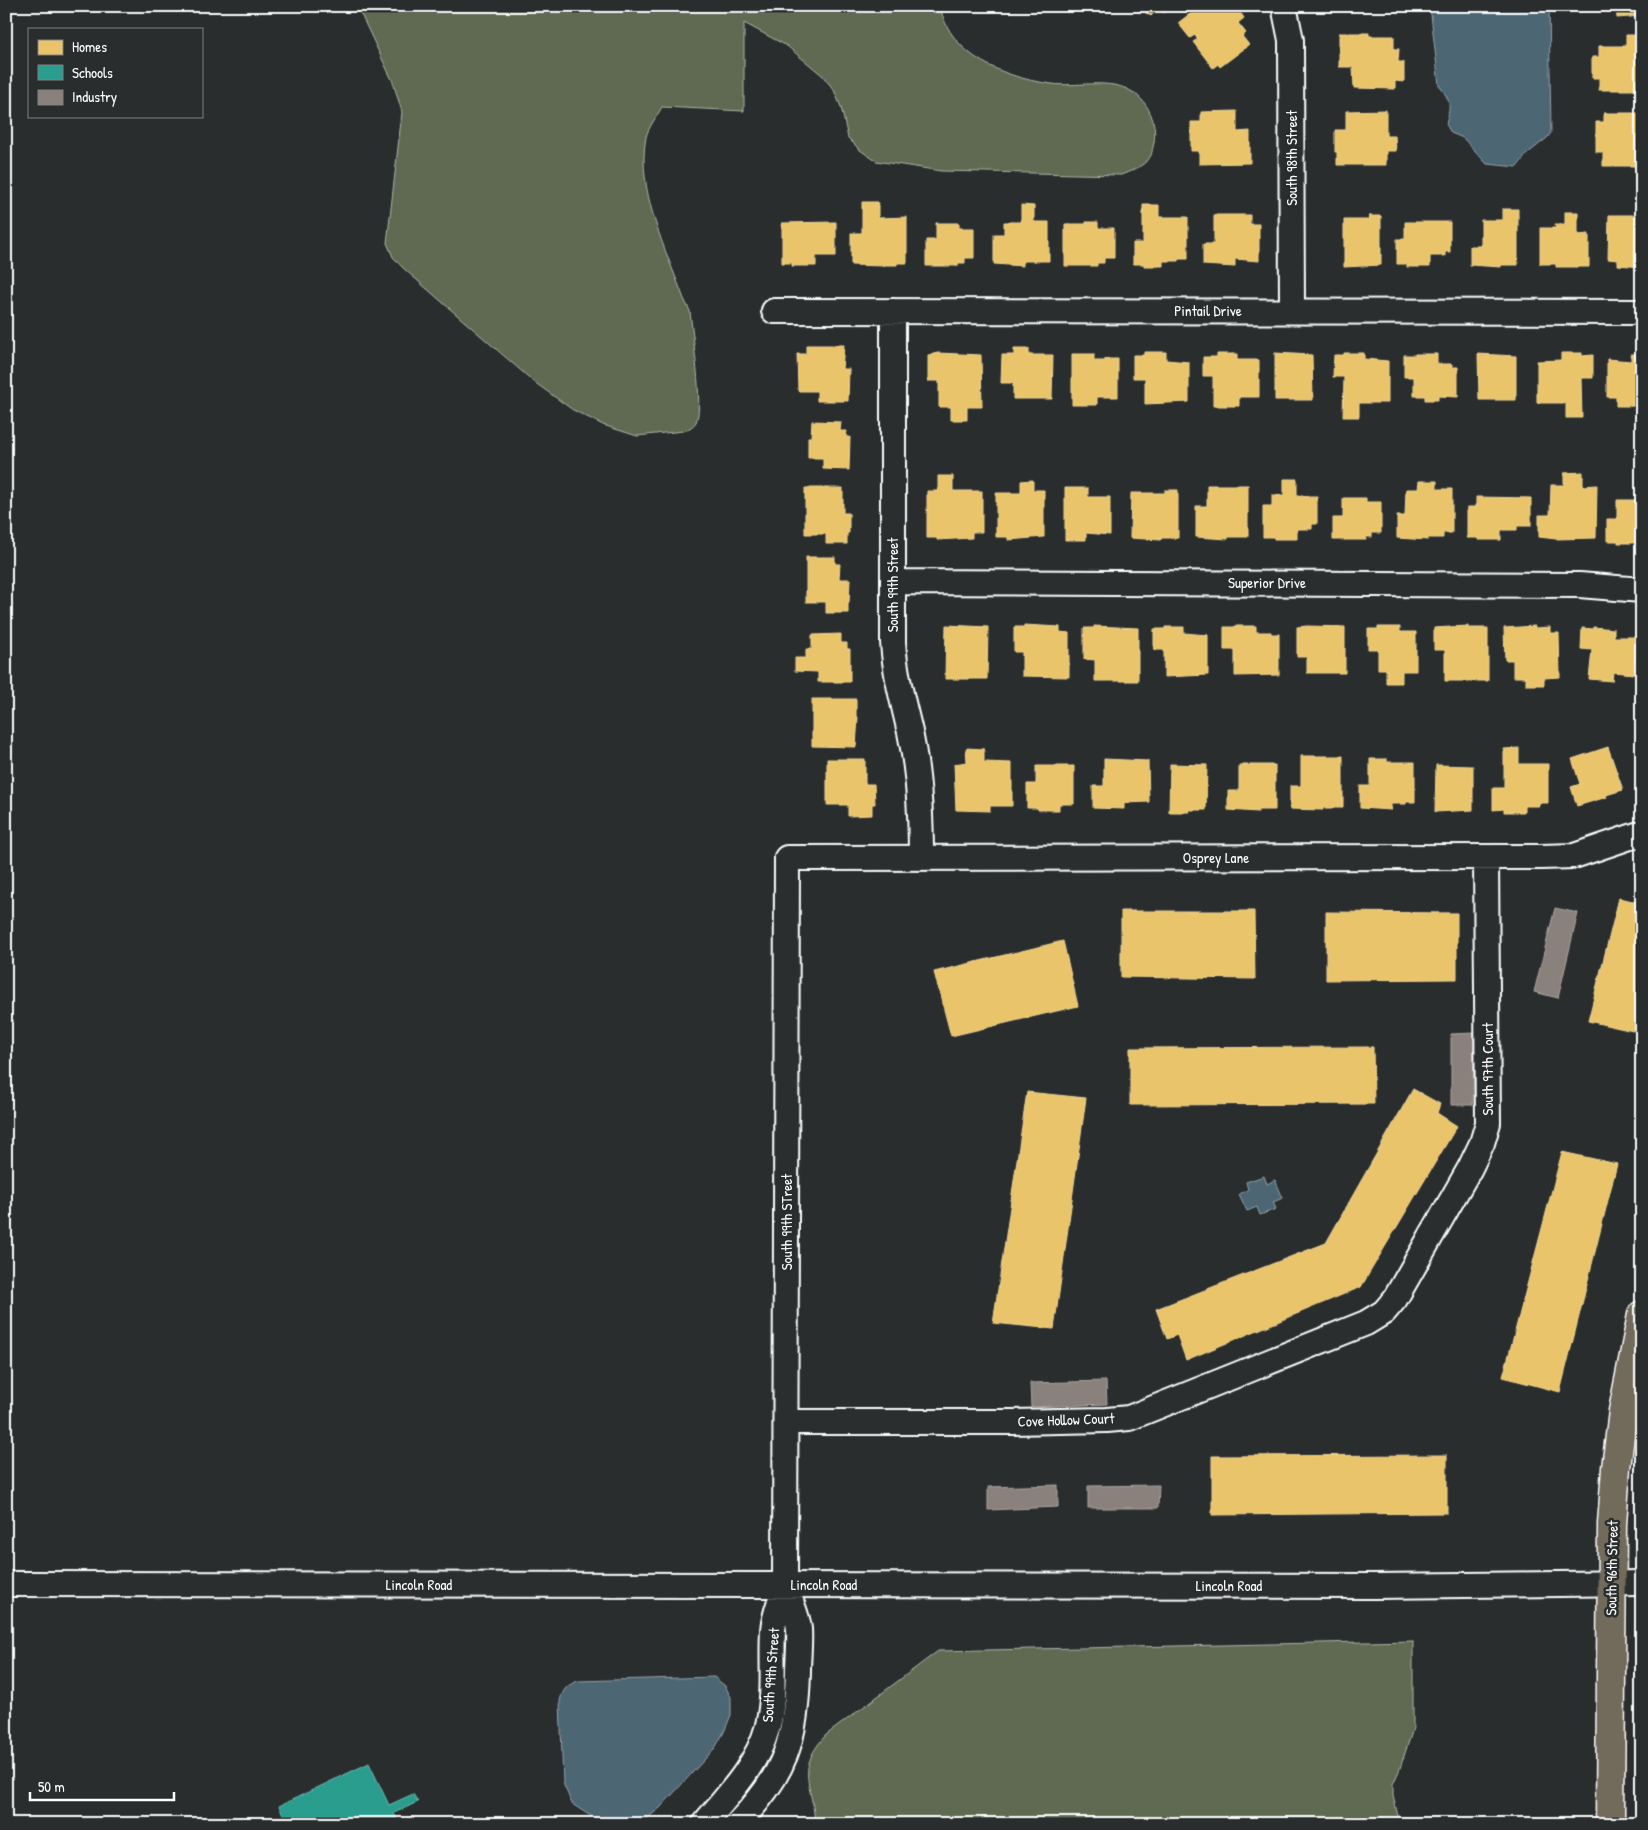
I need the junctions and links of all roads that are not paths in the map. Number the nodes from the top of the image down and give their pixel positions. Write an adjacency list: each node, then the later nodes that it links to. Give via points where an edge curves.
1 (1284, 6): 4 (street, South 98th Street, via 1292,58)
2 (774, 311): 3 (street, Pintail Drive)
3 (893, 311): 4 (street, Pintail Drive); 6 (street, South 99th Street)
4 (1292, 311): 5 (street, Pintail Drive)
5 (1642, 312)
6 (893, 582): 7 (street, Superior Drive, via 1570,585); 9 (street, South 99th Street, via 894,655 918,781)
7 (1642, 590)
8 (1642, 833): 11 (street, Osprey Lane, via 1574,856)
9 (920, 857): 10 (street, Osprey Lane); 11 (street, Osprey Lane)
10 (787, 858): 14 (street, South 99th STreet)
11 (1486, 858): 12 (street, South 97th Court, via 1488,1123 1470,1168 1395,1299)
12 (1384, 1312): 14 (street, Cove Hollow Court, via 1366,1323 1129,1418 1013,1422)
13 (1642, 1316): 15 (main road, South 96th Street, via 1626,1393 1616,1468)
14 (786, 1422): 18 (street, South 99th STreet)
15 (1612, 1583): 16 (street, Lincoln Road); 18 (street, Lincoln Road); 21 (main road, South 96th Street)
16 (1642, 1583)
17 (6, 1584): 18 (street, Lincoln Road)
18 (785, 1585): 19 (street, South 99th Street, via 774,1627 772,1697 767,1729 735,1788); 20 (street, South 99th Street, via 799,1628 797,1699 792,1735 780,1769)
19 (704, 1824)
20 (737, 1824)
21 (1610, 1824)

